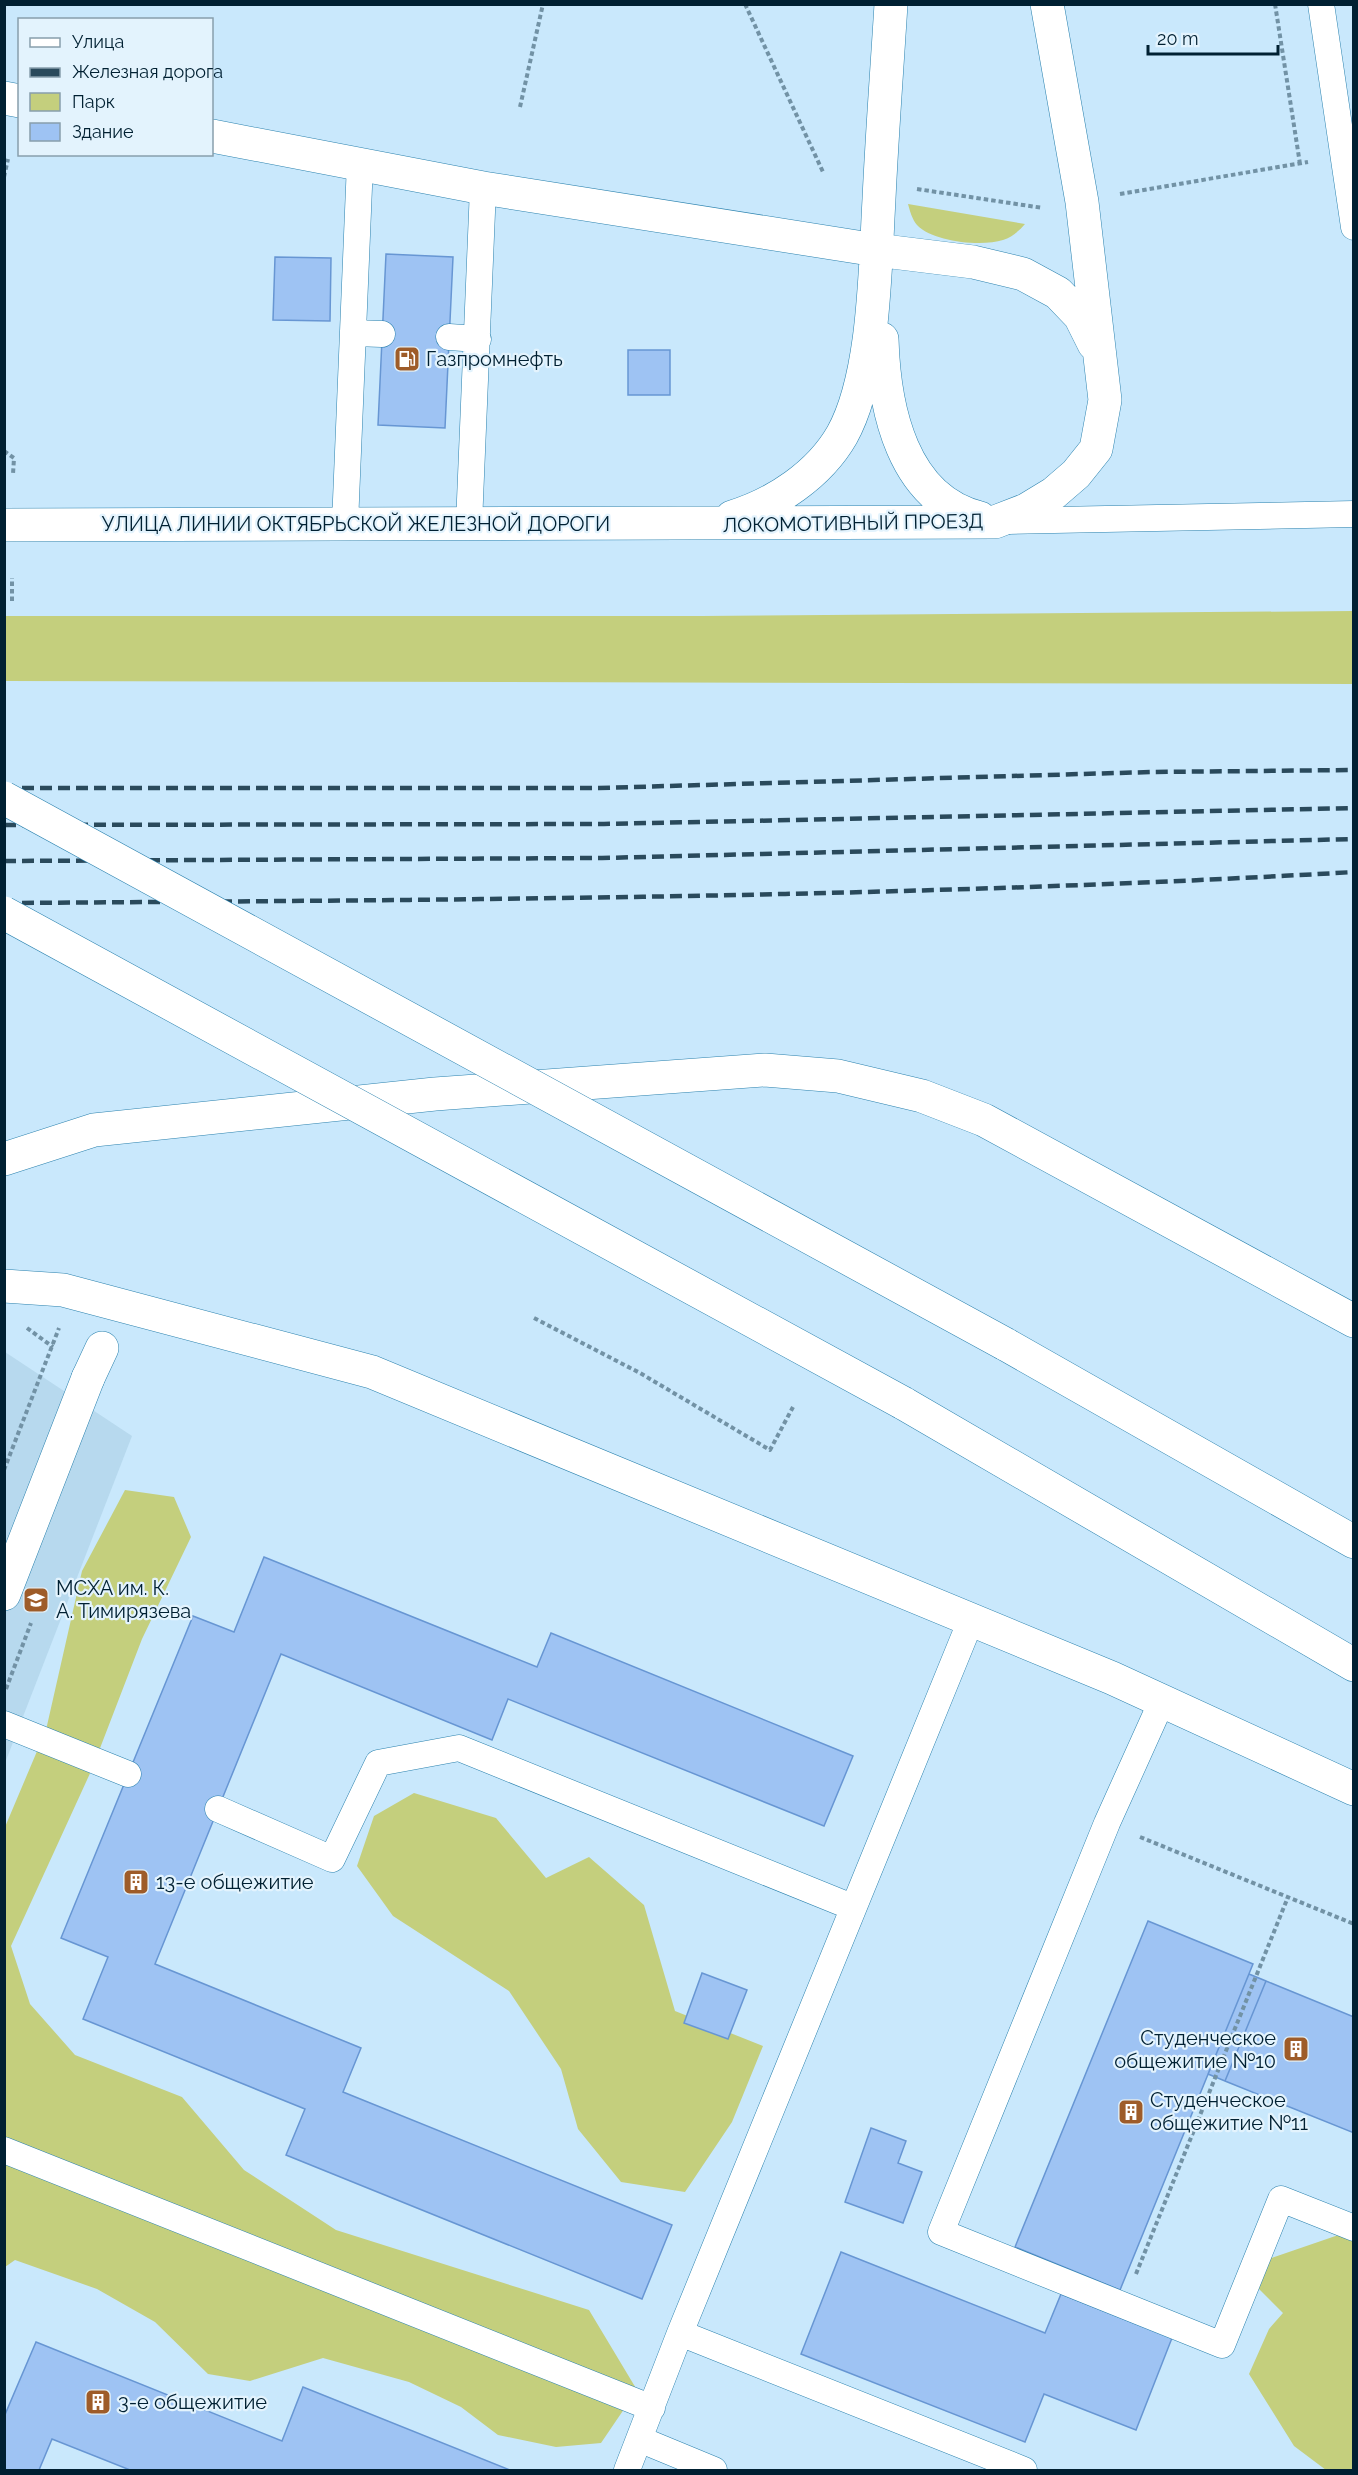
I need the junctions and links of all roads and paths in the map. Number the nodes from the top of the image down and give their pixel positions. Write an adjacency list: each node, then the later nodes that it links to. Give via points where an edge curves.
1 (543, 4): 7 (path)
2 (745, 4): 13 (path)
3 (891, 4): 20 (main road, ЛОКОМОТИВНЫЙ ПРОЕЗД)
4 (1047, 4): 25 (main road, ЛОКОМОТИВНЫЙ ПРОЕЗД, via 1082,202)
5 (1275, 4): 12 (path)
6 (1321, 4): 9 (lane)
7 (520, 106)
8 (213, 136): 11 (main road)
9 (1343, 154): 12 (path); 19 (lane)
10 (8, 159): 14 (path)
11 (360, 163): 15 (main road); 21 (lane)
12 (1300, 164): 17 (path)
13 (823, 172)
14 (4, 177)
15 (483, 188): 20 (main road); 24 (lane)
16 (910, 188): 18 (path)
17 (1119, 195)
18 (1049, 209)
19 (1353, 227)
20 (876, 250): 25 (main road, via 973,262 1023,274 1058,293 1080,316); 29 (main road, ЛОКОМОТИВНЫЙ ПРОЕЗД, via 883,367 888,406 899,439 914,471 934,495 962,514); 32 (main road, ЛОКОМОТИВНЫЙ ПРОЕЗД, via 865,369 842,436 813,471 782,496 751,511)
21 (354, 333): 22 (lane); 30 (lane)
22 (382, 334)
23 (449, 338): 24 (lane)
24 (478, 339): 31 (lane)
25 (1100, 356): 29 (main road, ЛОКОМОТИВНЫЙ ПРОЕЗД, via 1106,400 1096,450 1054,493)
26 (4, 451): 27 (path, via 14,458)
27 (14, 474)
28 (1353, 514): 29 (lane)
29 (995, 522): 32 (main road, ЛОКОМОТИВНЫЙ ПРОЕЗД)
30 (345, 524): 31 (main road, УЛИЦА ЛИНИИ ОКТЯБРЬСКОЙ ЖЕЛЕЗНОЙ ДОРОГИ); 33 (main road, УЛИЦА ЛИНИИ ОКТЯБРЬСКОЙ ЖЕЛЕЗНОЙ ДОРОГИ)
31 (469, 524): 32 (main road, УЛИЦА ЛИНИИ ОКТЯБРЬСКОЙ ЖЕЛЕЗНОЙ ДОРОГИ)
32 (707, 524)
33 (4, 525)
34 (12, 578): 35 (path)
35 (12, 601)
36 (4, 798): 48 (main road, bridge, via 1005,1344)
37 (4, 913): 51 (main road, bridge, via 903,1403)
38 (4, 1159): 41 (main road, via 94,1130 435,1094 765,1070 838,1076 922,1096 984,1120)
39 (4, 1286): 50 (main road, via 63,1290 372,1372)
40 (534, 1318): 46 (path, via 640,1373 770,1450)
41 (1353, 1321)
42 (19, 1324): 44 (path)
43 (60, 1324): 44 (path)
44 (53, 1347): 47 (path)
45 (102, 1348): 49 (main road)
46 (793, 1407)
47 (4, 1470)
48 (1353, 1542)
49 (4, 1594)
50 (971, 1620): 52 (main road); 59 (lane)
51 (1353, 1665)
52 (1162, 1701): 55 (main road); 57 (lane)
53 (4, 1724): 54 (lane)
54 (128, 1774)
55 (1353, 1789)
56 (218, 1809): 59 (lane, via 332,1859 378,1762 459,1748)
57 (1107, 1823): 58 (path); 63 (lane, via 942,2232)
58 (1288, 1897): 60 (path); 63 (path)
59 (852, 1908): 64 (lane)
60 (1353, 1924)
61 (4, 2150): 65 (lane)
62 (1353, 2228): 63 (lane, via 1281,2199 1222,2345)
63 (1124, 2305)
64 (680, 2333): 65 (lane); 69 (lane)
65 (652, 2408): 66 (lane)
66 (639, 2439): 67 (lane); 68 (lane)
67 (627, 2470)
68 (714, 2470)
69 (1024, 2470)

